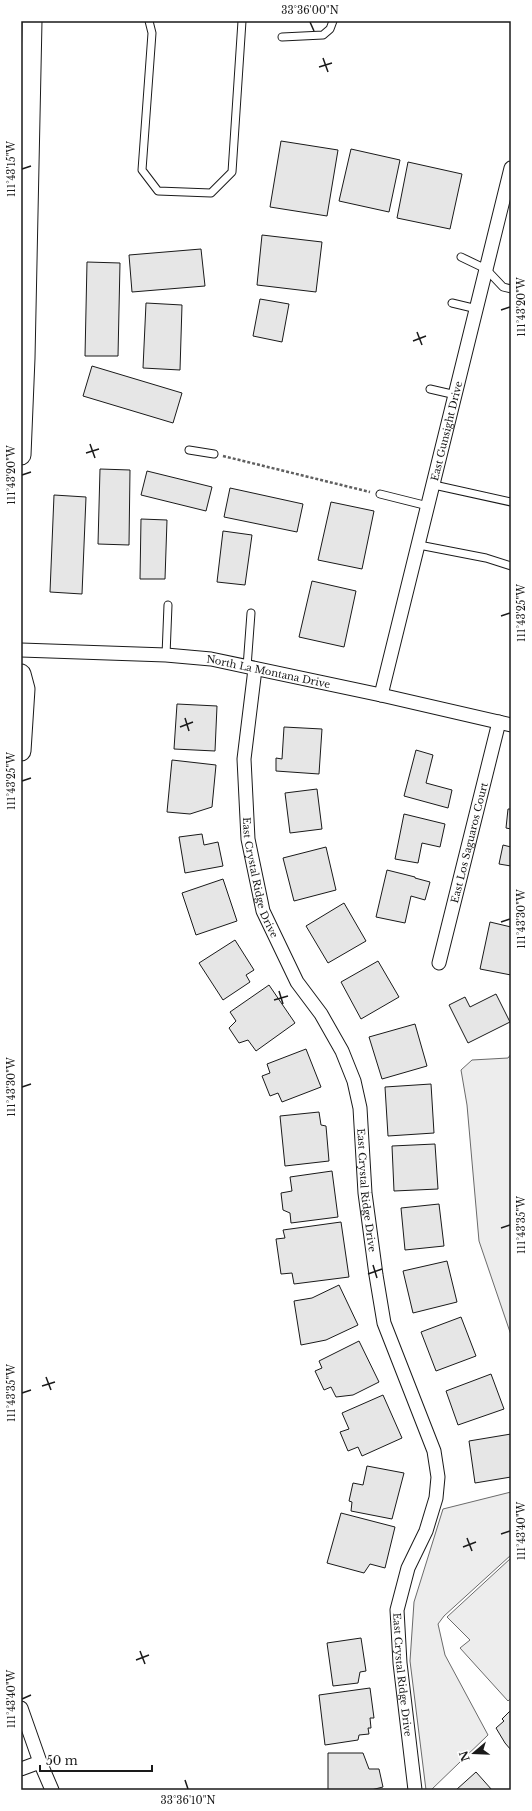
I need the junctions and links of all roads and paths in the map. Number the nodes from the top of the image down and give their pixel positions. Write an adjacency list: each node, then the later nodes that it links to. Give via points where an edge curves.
1 (32, 21): 17 (street)
2 (149, 21): 3 (lane, via 152,33 142,170 158,191 211,193 232,172)
3 (242, 21)
4 (333, 21): 5 (lane, via 330,29 323,35)
5 (282, 36)
6 (511, 168): 7 (street, East Gunsight Drive)
7 (510, 182): 9 (street, East Gunsight Drive)
8 (461, 257): 9 (lane)
9 (486, 269): 10 (lane, via 503,287); 12 (street, East Gunsight Drive)
10 (511, 288)
11 (452, 303): 12 (lane)
12 (477, 309): 14 (street, East Gunsight Drive)
13 (430, 389): 14 (lane)
14 (456, 395): 18 (street, East Gunsight Drive)
15 (189, 450): 16 (lane)
16 (214, 454): 19 (path)
17 (21, 455)
18 (434, 485): 20 (lane); 21 (street, East Gunsight Drive)
19 (380, 494): 21 (lane)
20 (511, 502)
21 (428, 506): 22 (street, East Gunsight Drive)
22 (418, 545): 23 (lane, via 486,558); 30 (street, East Gunsight Drive)
23 (511, 566)
24 (168, 605): 27 (lane)
25 (251, 613): 28 (lane)
26 (21, 650): 27 (street, North La Montana Drive)
27 (166, 655): 28 (street, North La Montana Drive, via 211,659)
28 (251, 668): 30 (street, North La Montana Drive); 38 (street, East Crystal Ridge Drive, via 244,758 248,839 263,911 298,982 321,1014 342,1051 354,1081 360,1108 365,1193 384,1323 434,1451 438,1477 436,1498 426,1531 408,1568 397,1610 400,1664)
29 (21, 674): 32 (street, via 25,689)
30 (381, 695): 31 (street, North La Montana Drive)
31 (505, 724): 33 (street, East Los Saguaros Court)
32 (21, 751)
33 (439, 963)
34 (21, 1708): 35 (street)
35 (40, 1762): 36 (street); 37 (street)
36 (21, 1769)
37 (52, 1790)
38 (415, 1790)

